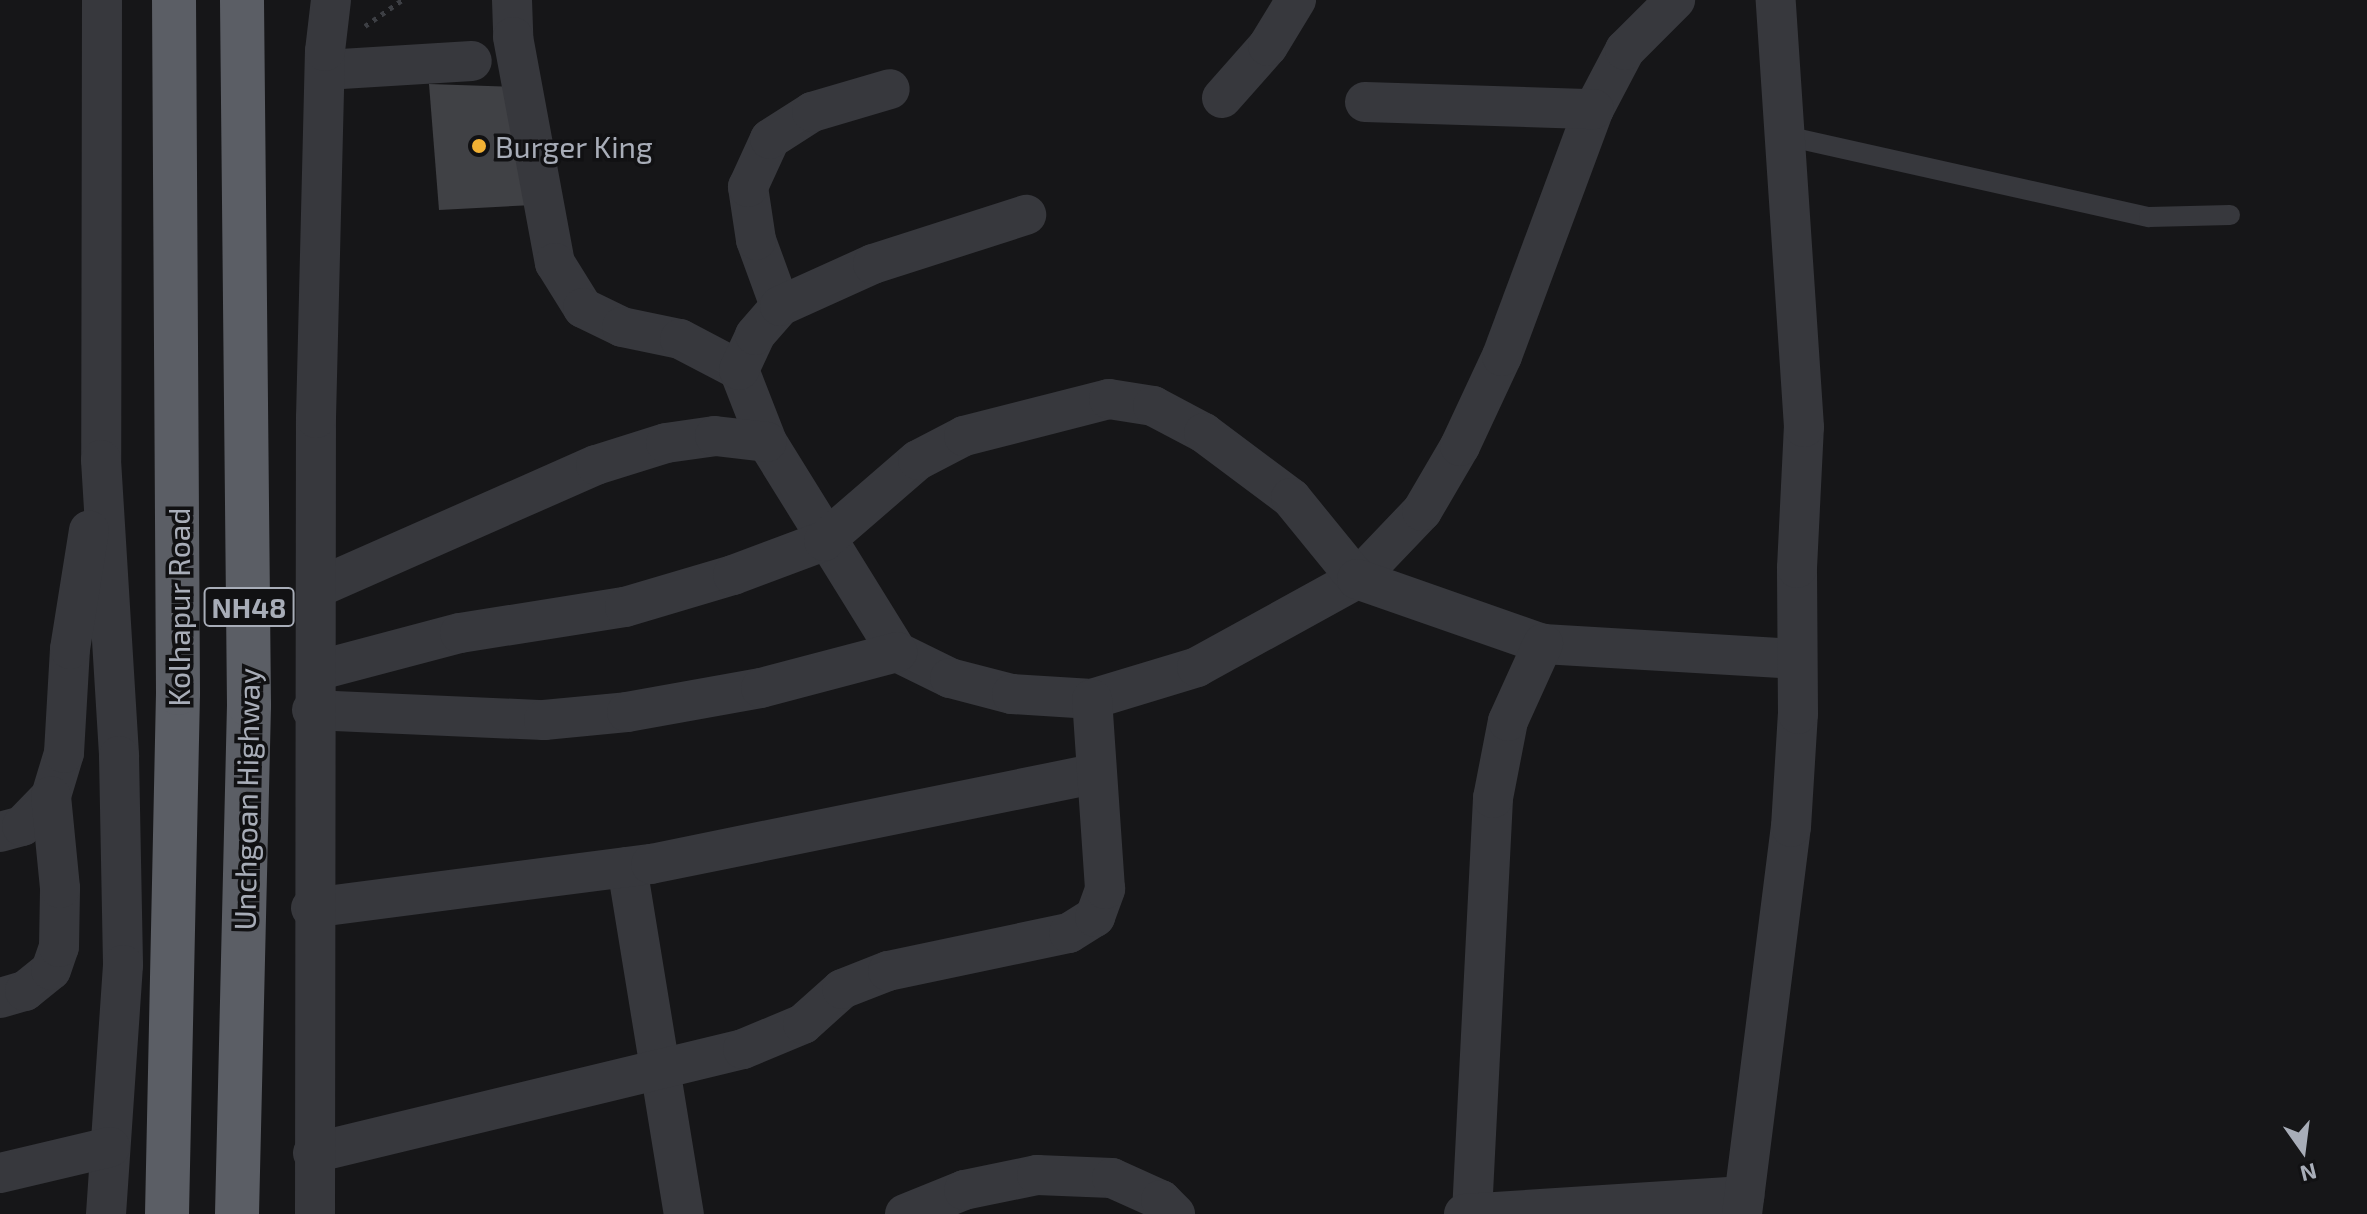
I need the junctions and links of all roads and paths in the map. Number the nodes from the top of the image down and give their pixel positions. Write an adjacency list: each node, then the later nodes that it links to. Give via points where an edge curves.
1 (102, 0): 21 (street)
2 (174, 0): 45 (highway, Kolhapur Road / NH48, via 178,693)
3 (242, 0): 46 (highway, Unchgoan Highway / NH48, via 249,689)
4 (331, 0): 10 (street)
5 (512, 0): 19 (street, via 513,37 555,263 583,308 622,327 680,339)
6 (1296, 0): 12 (street, via 1268,46)
7 (1675, 0): 14 (street, via 1625,50)
8 (1776, 0): 15 (street)
9 (472, 61): 10 (street)
10 (325, 70): 24 (street)
11 (890, 89): 18 (street, via 812,112 770,139 748,187 756,240)
12 (1222, 98)
13 (1365, 102): 14 (street)
14 (1594, 109): 23 (street, via 1514,327 1460,446 1422,511)
15 (1786, 136): 17 (lane, via 2149,217); 27 (street, via 1804,427)
16 (1026, 215): 18 (street, via 873,264)
17 (2230, 215)
18 (780, 306): 19 (street, via 755,335)
19 (739, 370): 20 (street)
20 (767, 442): 22 (street); 24 (street, via 715,436 666,443 596,465)
21 (101, 460): 32 (street, via 70,649 64,753); 38 (street, via 119,756 123,965)
22 (824, 541): 23 (street, via 918,460 964,436 1109,399 1153,406 1204,433 1291,498); 26 (street); 28 (street, via 625,607 460,633)
23 (1357, 579): 25 (street); 29 (street, via 1197,667)
24 (317, 588): 28 (street)
25 (1543, 644): 27 (street); 43 (street, via 1508,721 1493,798)
26 (897, 652): 29 (street, via 950,678 1012,694); 30 (street, via 761,688 613,714 544,720)
27 (1797, 659): 42 (street, via 1791,827)
28 (316, 671): 30 (street)
29 (1092, 699): 31 (street)
30 (312, 710): 35 (street)
31 (1094, 774): 34 (street); 37 (street, via 1105,889 1095,917 1069,933 888,971 842,989 803,1024 743,1049)
32 (51, 796): 33 (street, via 22,826); 36 (street, via 60,888 59,947 51,970 25,991)
33 (0, 832)
34 (627, 867): 35 (street); 37 (street)
35 (311, 908): 39 (street)
36 (0, 998)
37 (660, 1070): 39 (street); 48 (street)
38 (110, 1147): 40 (street); 44 (street)
39 (313, 1153): 47 (street)
40 (0, 1173)
41 (1037, 1175): 49 (street, via 964,1190); 50 (street); 51 (street, via 1112,1178 1161,1200)
42 (1743, 1205): 43 (street)
43 (1468, 1213)
44 (106, 1214)
45 (167, 1214)
46 (237, 1214)
47 (315, 1214)
48 (684, 1214)
49 (905, 1214)
50 (1002, 1214)
51 (1175, 1214)

